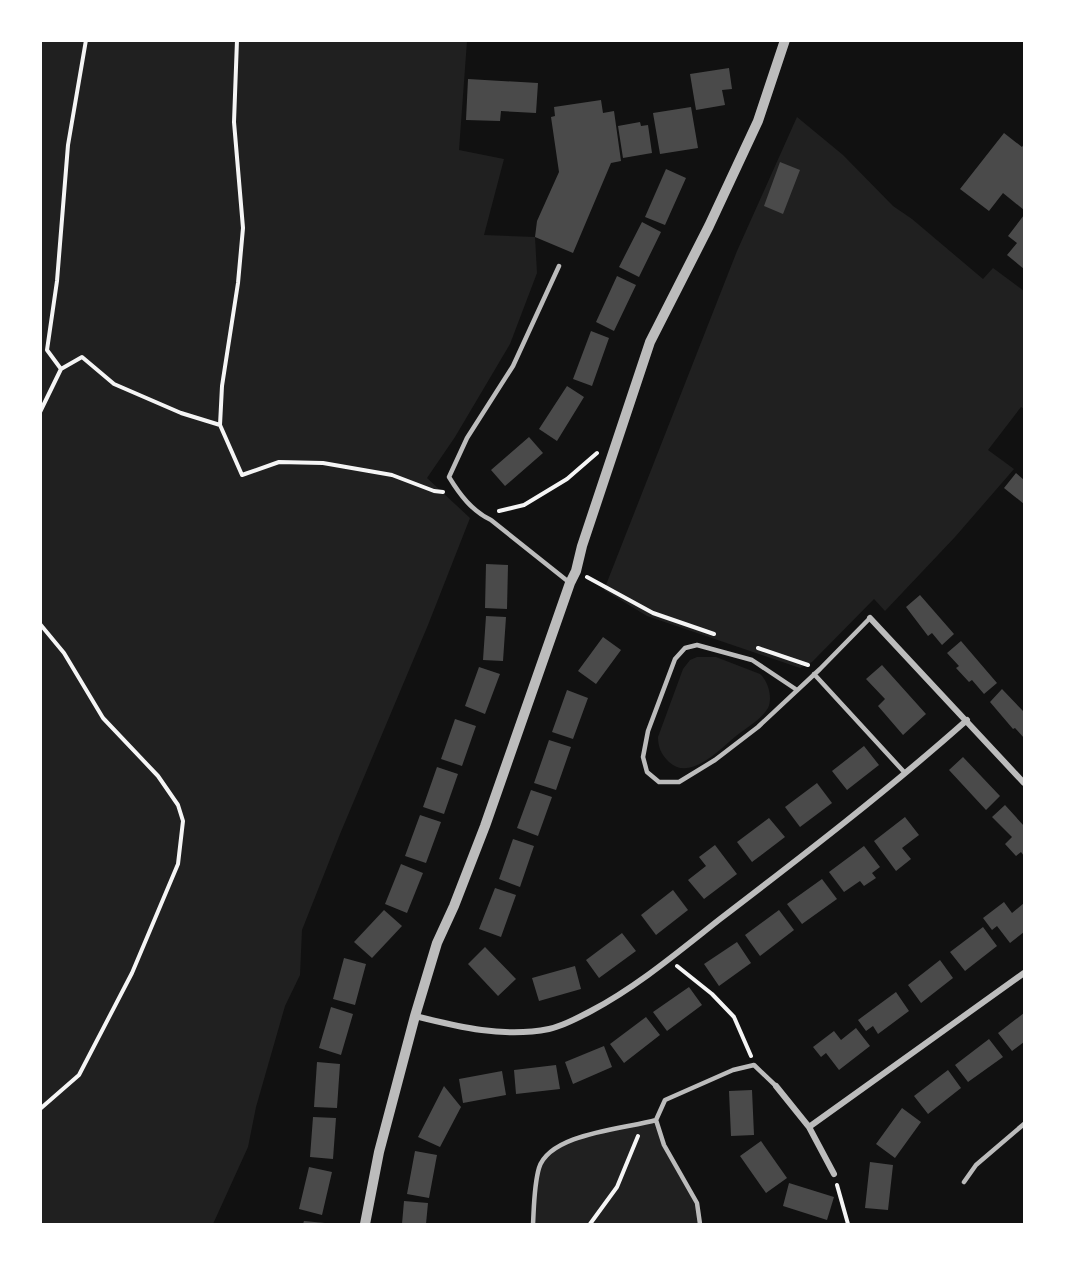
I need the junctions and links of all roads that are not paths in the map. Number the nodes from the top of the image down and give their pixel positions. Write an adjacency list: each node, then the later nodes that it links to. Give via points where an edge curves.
1 (785, 40): 3 (street, via 758,121 650,342)
2 (559, 266): 3 (lane, via 513,366 467,438 449,477 459,494 481,515)
3 (570, 583): 11 (street, via 485,826 437,943)
4 (870, 618): 5 (lane); 7 (street)
5 (814, 674): 6 (lane); 8 (lane)
6 (797, 690): 6 (lane, via 752,660 697,645 685,648 675,659 648,731 643,757 647,772 659,782 679,782 758,727)
7 (967, 720): 8 (street); 9 (street)
8 (906, 774): 11 (street, via 669,960 579,1018 550,1029 496,1032)
9 (1024, 783)
10 (1024, 973): 15 (street)
11 (415, 1016): 18 (street, via 379,1152)
12 (776, 1086): 13 (lane, via 754,1065 733,1070 665,1100); 15 (street)
13 (656, 1120): 19 (lane, via 590,1134 547,1154 539,1168); 20 (lane, via 664,1145 697,1203)
14 (1024, 1124): 17 (lane, via 976,1165)
15 (809, 1127): 16 (street)
16 (834, 1174)
17 (964, 1182)
18 (365, 1224)
19 (533, 1224)
20 (700, 1224)

